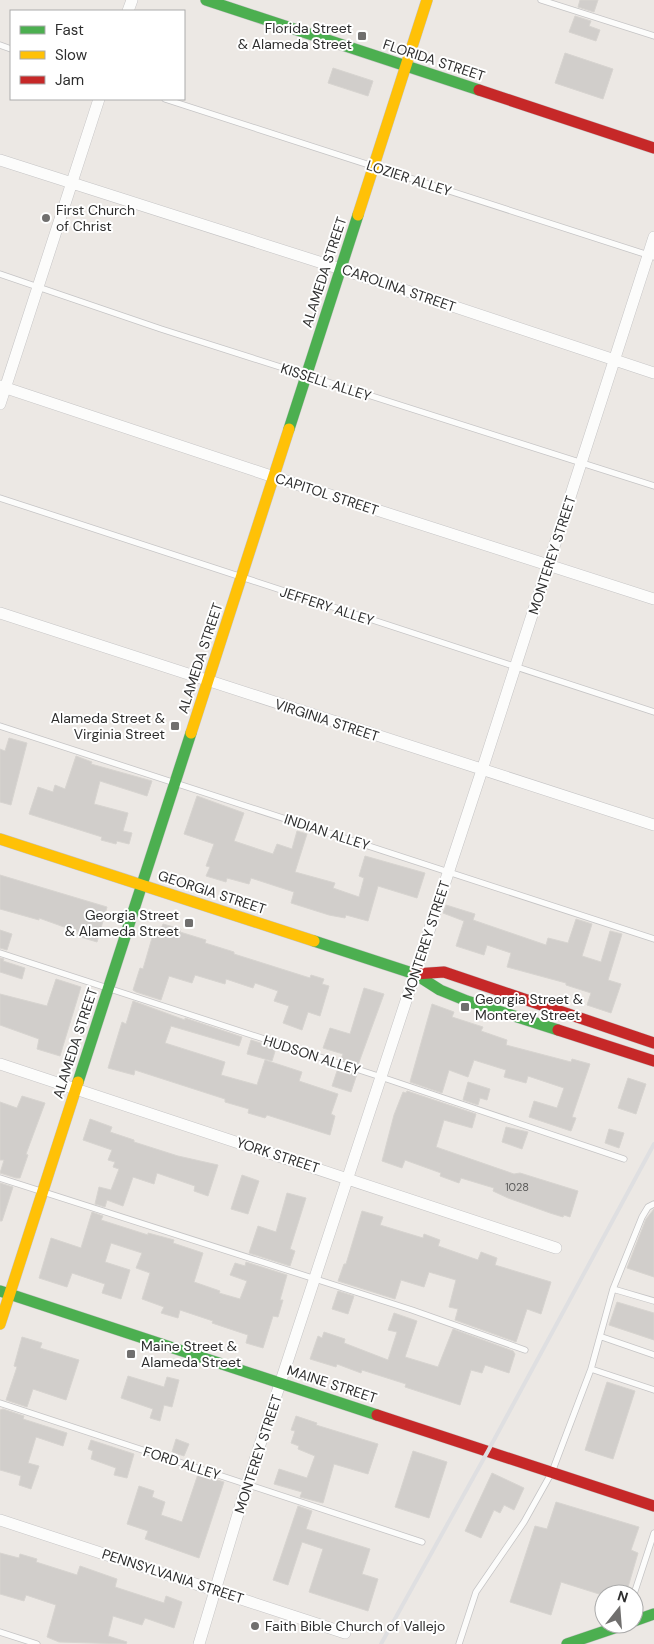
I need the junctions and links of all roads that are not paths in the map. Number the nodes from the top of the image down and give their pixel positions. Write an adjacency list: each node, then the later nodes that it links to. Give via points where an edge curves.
1 (206, 0): 5 (main road, FLORIDA STREET)
2 (427, 0): 5 (main road, ALAMEDA STREET)
3 (542, 0): 4 (lane)
4 (654, 36)
5 (406, 67): 8 (main road, FLORIDA STREET); 10 (main road, ALAMEDA STREET)
6 (100, 100): 11 (street)
7 (168, 100): 10 (lane, LOZIER ALLEY)
8 (654, 148)
9 (0, 160): 11 (street, CAROLINA STREET)
10 (374, 167): 13 (lane, LOZIER ALLEY); 14 (main road, ALAMEDA STREET)
11 (72, 184): 14 (street, CAROLINA STREET); 16 (street)
12 (654, 237): 13 (street, MONTEREY STREET)
13 (651, 256): 17 (street, MONTEREY STREET)
14 (341, 269): 17 (street, CAROLINA STREET); 19 (main road, ALAMEDA STREET)
15 (0, 274): 16 (lane, KISSELL ALLEY)
16 (38, 287): 19 (lane, KISSELL ALLEY); 20 (street)
17 (614, 360): 18 (street, CAROLINA STREET); 22 (street, MONTEREY STREET)
18 (654, 373)
19 (307, 376): 22 (lane, KISSELL ALLEY); 23 (main road, ALAMEDA STREET)
20 (3, 387): 21 (street); 23 (street, CAPITOL STREET)
21 (0, 404)
22 (582, 462): 24 (lane, KISSELL ALLEY); 26 (street, MONTEREY STREET)
23 (274, 477): 26 (street, CAPITOL STREET); 27 (main road, ALAMEDA STREET)
24 (654, 486)
25 (0, 498): 27 (lane, JEFFERY ALLEY)
26 (549, 565): 28 (street, CAPITOL STREET); 30 (street, MONTEREY STREET)
27 (241, 578): 30 (lane, JEFFERY ALLEY); 31 (main road, ALAMEDA STREET)
28 (654, 599)
29 (0, 612): 31 (street, VIRGINIA STREET)
30 (516, 667): 32 (lane, JEFFERY ALLEY); 34 (street, MONTEREY STREET)
31 (208, 681): 34 (street, VIRGINIA STREET); 35 (main road, ALAMEDA STREET)
32 (654, 712)
33 (0, 726): 35 (lane, INDIAN ALLEY)
34 (482, 770): 36 (street, VIRGINIA STREET); 38 (street, MONTEREY STREET)
35 (176, 782): 38 (lane, INDIAN ALLEY); 39 (main road, ALAMEDA STREET)
36 (654, 825)
37 (0, 839): 39 (main road, GEORGIA STREET)
38 (448, 873): 40 (lane, INDIAN ALLEY); 42 (street, MONTEREY STREET)
39 (143, 885): 42 (main road, GEORGIA STREET); 43 (main road, ALAMEDA STREET)
40 (654, 939)
41 (0, 953): 43 (lane, HUDSON ALLEY)
42 (414, 974): 44 (main road, GEORGIA STREET, via 444,972); 45 (main road, GEORGIA STREET, via 467,1001); 47 (street, MONTEREY STREET)
43 (108, 990): 47 (lane, HUDSON ALLEY); 48 (main road, ALAMEDA STREET)
44 (654, 1043)
45 (654, 1061)
46 (0, 1064): 48 (street, YORK STREET)
47 (381, 1077): 49 (lane, HUDSON ALLEY); 51 (street, MONTEREY STREET)
48 (76, 1090): 51 (street, YORK STREET); 52 (main road, ALAMEDA STREET)
49 (624, 1159)
50 (0, 1178): 52 (lane)
51 (348, 1178): 54 (street, YORK STREET); 55 (street, MONTEREY STREET)
52 (43, 1192): 55 (lane); 57 (main road, ALAMEDA STREET)
53 (654, 1204): 56 (lane, via 642,1217)
54 (556, 1248)
55 (315, 1280): 61 (lane); 64 (street, MONTEREY STREET)
56 (613, 1289): 58 (lane); 60 (lane)
57 (5, 1293): 59 (main road, ALAMEDA STREET); 64 (main road, MAINE STREET)
58 (654, 1301)
59 (0, 1324)
60 (602, 1337): 62 (lane); 63 (lane)
61 (525, 1350)
62 (654, 1355)
63 (591, 1369): 65 (lane); 67 (lane)
64 (281, 1383): 67 (main road, MAINE STREET); 68 (street, MONTEREY STREET)
65 (654, 1390)
66 (0, 1403): 68 (lane, FORD ALLEY)
67 (552, 1472): 69 (main road, MAINE STREET); 81 (lane, via 524,1522 476,1592)
68 (247, 1484): 72 (lane, FORD ALLEY); 74 (street, MONTEREY STREET)
69 (654, 1506)
70 (0, 1520): 74 (street, PENNSYLVANIA STREET)
71 (654, 1533): 73 (lane)
72 (422, 1542)
73 (637, 1584)
74 (215, 1590): 76 (street, PENNSYLVANIA STREET); 80 (street, MONTEREY STREET)
75 (0, 1632): 79 (lane)
76 (345, 1633)
77 (602, 1634): 78 (main road)
78 (585, 1641): 82 (main road)
79 (37, 1644)
80 (199, 1644)
81 (459, 1644)
82 (567, 1644)

